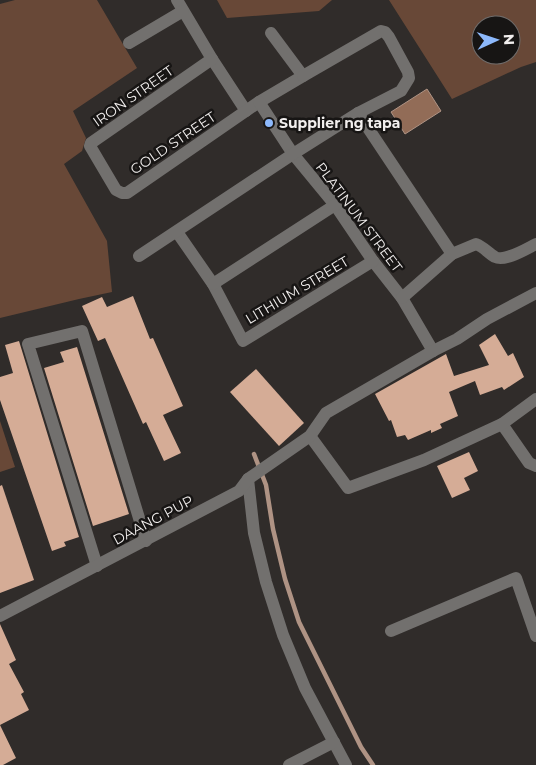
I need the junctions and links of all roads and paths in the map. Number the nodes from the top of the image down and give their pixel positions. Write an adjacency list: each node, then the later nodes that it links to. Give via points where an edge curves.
1 (180, 6): 3 (street); 4 (street)
2 (271, 32): 5 (street)
3 (129, 43)
4 (212, 60): 7 (street); 10 (street, IRON STREET, via 90,144)
5 (302, 76): 6 (street, GOLD STREET); 8 (street, GOLD STREET, via 381,31 385,32 410,78 400,91)
6 (259, 102): 7 (street, GOLD STREET); 9 (street, PLATINUM STREET)
7 (246, 111): 10 (street, GOLD STREET, via 127,193)
8 (358, 113): 9 (street); 14 (street)
9 (293, 154): 11 (street, PLATINUM STREET); 12 (street)
10 (116, 190)
11 (335, 205): 16 (street, PLATINUM STREET); 17 (street)
12 (177, 232): 15 (street); 17 (street, LITHIUM STREET)
13 (536, 244): 14 (street, via 503,259 476,244)
14 (452, 254): 19 (street)
15 (139, 256)
16 (373, 261): 17 (street, LITHIUM STREET, via 243,341); 19 (street, PLATINUM STREET)
17 (212, 284)
18 (536, 293): 20 (street, DAANG PUP)
19 (402, 298): 20 (street, PLATINUM STREET)
20 (433, 351): 23 (street, DAANG PUP, via 326,413)
21 (536, 399): 22 (street)
22 (502, 424): 23 (street, via 424,460 348,488); 24 (street, via 528,463)
23 (310, 436): 25 (street, DAANG PUP)
24 (536, 466)
25 (250, 477): 26 (street, DAANG PUP, via 239,491); 31 (street, via 254,533 266,582 304,688)
26 (146, 541): 27 (street, DAANG PUP); 27 (street, via 82,331 28,344)
27 (97, 566): 28 (street, DAANG PUP)
28 (0, 616)
29 (391, 631): 30 (street, via 516,578)
30 (536, 636)
31 (334, 742): 32 (street); 33 (street)
32 (289, 765)
33 (346, 765)

